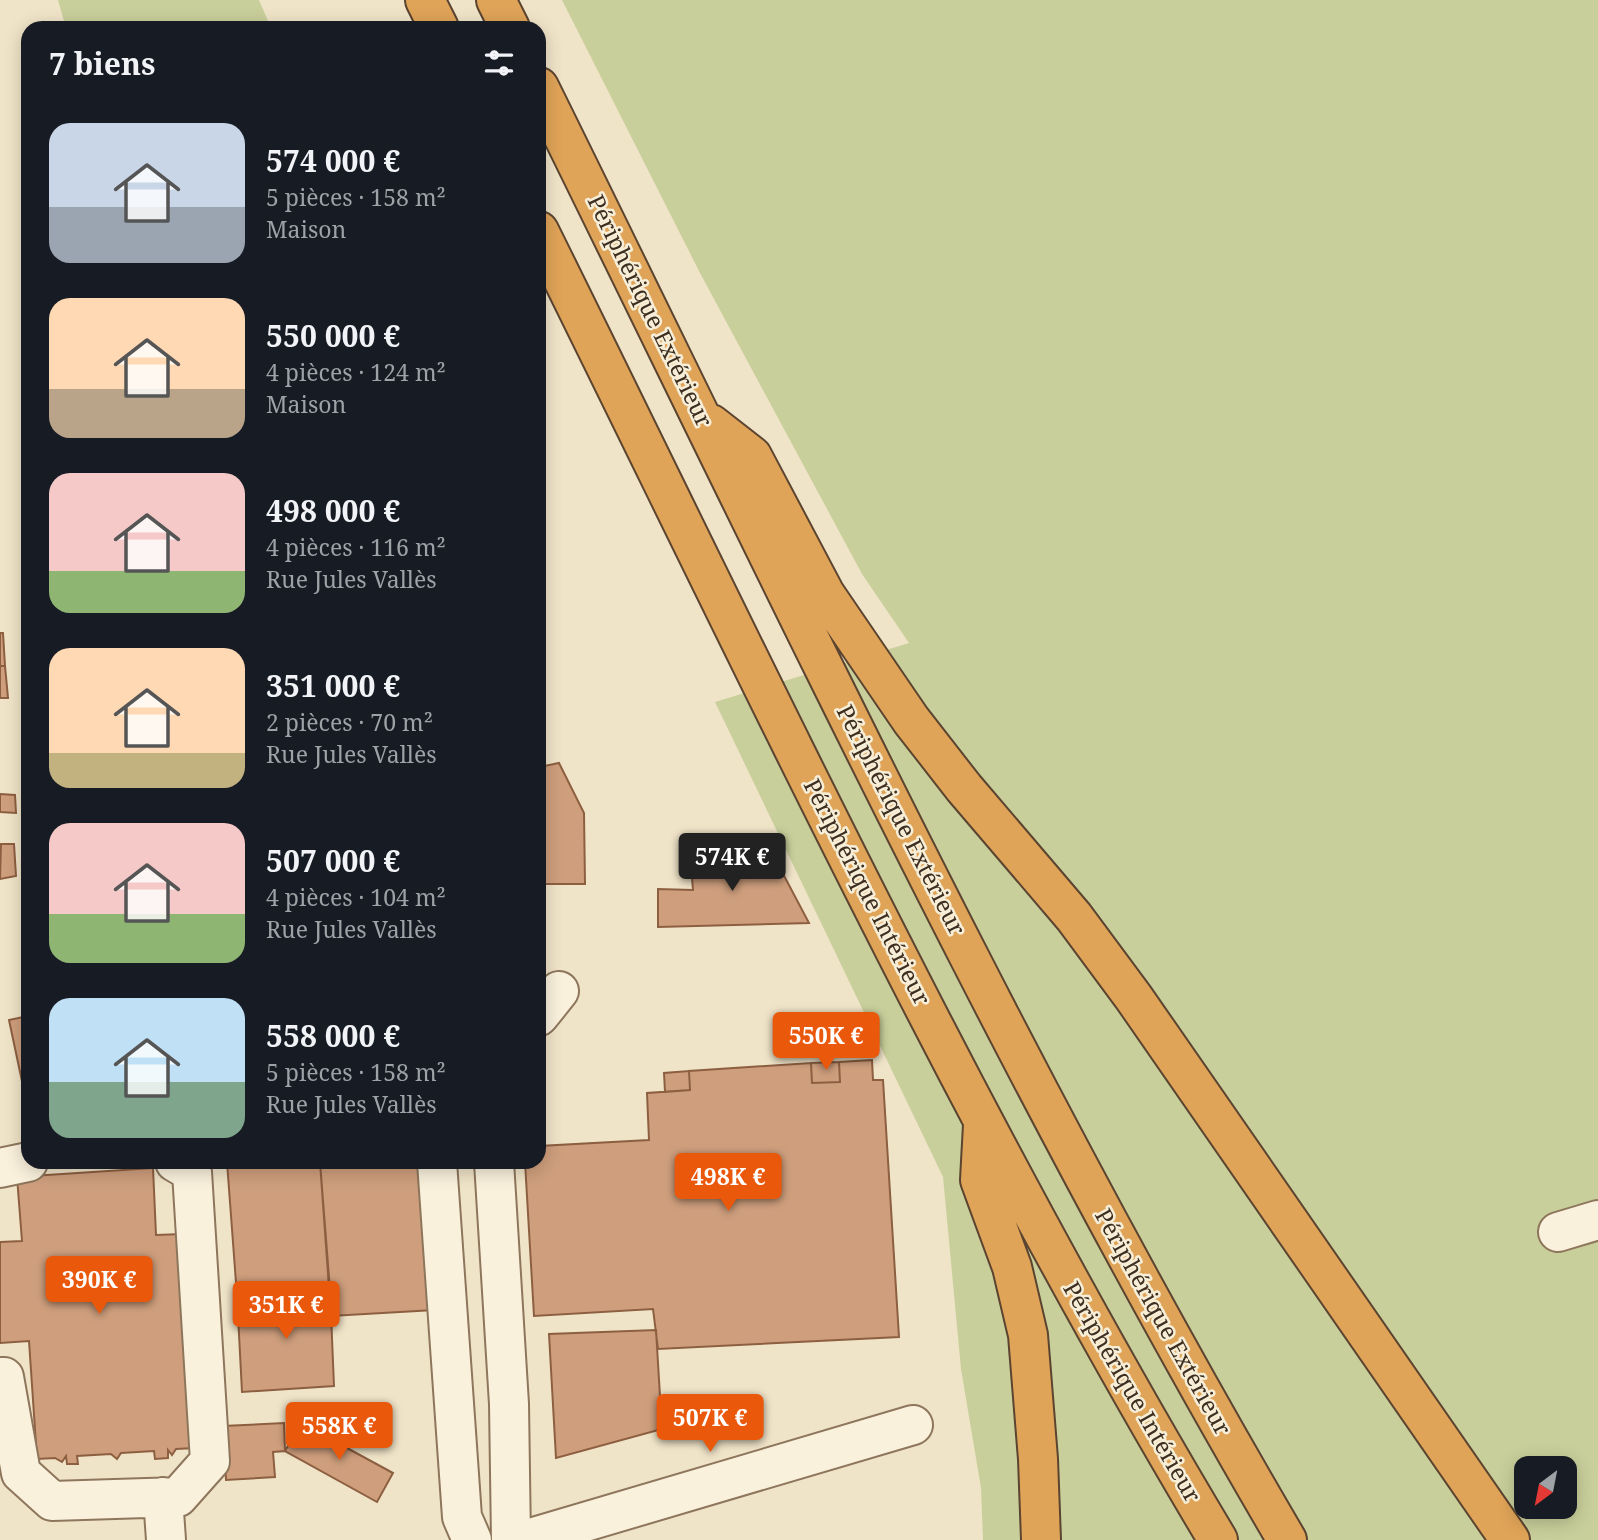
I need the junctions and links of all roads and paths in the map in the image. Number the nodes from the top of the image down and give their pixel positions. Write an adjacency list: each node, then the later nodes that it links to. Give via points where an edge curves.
1 (425, 0): 3 (highway)
2 (496, 0): 4 (highway)
3 (436, 21)
4 (506, 21)
5 (546, 101): 7 (highway, Périphérique Extérieur)
6 (546, 245): 8 (highway, Périphérique Intérieur)
7 (702, 417): 25 (highway, Périphérique Extérieur, via 1031,1078); 26 (highway, via 752,456 825,594 911,720 1074,917 1134,998)
8 (984, 1125): 23 (highway, via 980,1180 1012,1267 1028,1335); 24 (highway, Périphérique Intérieur, via 1116,1368)
9 (21, 1164): 10 (street)
10 (0, 1168)
11 (187, 1169): 18 (street, via 192,1172 210,1461 178,1497)
12 (437, 1169): 20 (street, via 462,1517)
13 (494, 1169): 21 (street, via 509,1404)
14 (1598, 1220): 15 (street)
15 (1558, 1232)
16 (0, 1377): 18 (street, via 4,1377 22,1473 52,1501)
17 (913, 1424): 22 (street)
18 (163, 1497): 19 (street)
19 (166, 1540)
20 (472, 1540)
21 (511, 1540)
22 (524, 1540)
23 (1041, 1540)
24 (1218, 1540)
25 (1287, 1540)
26 (1510, 1540)

